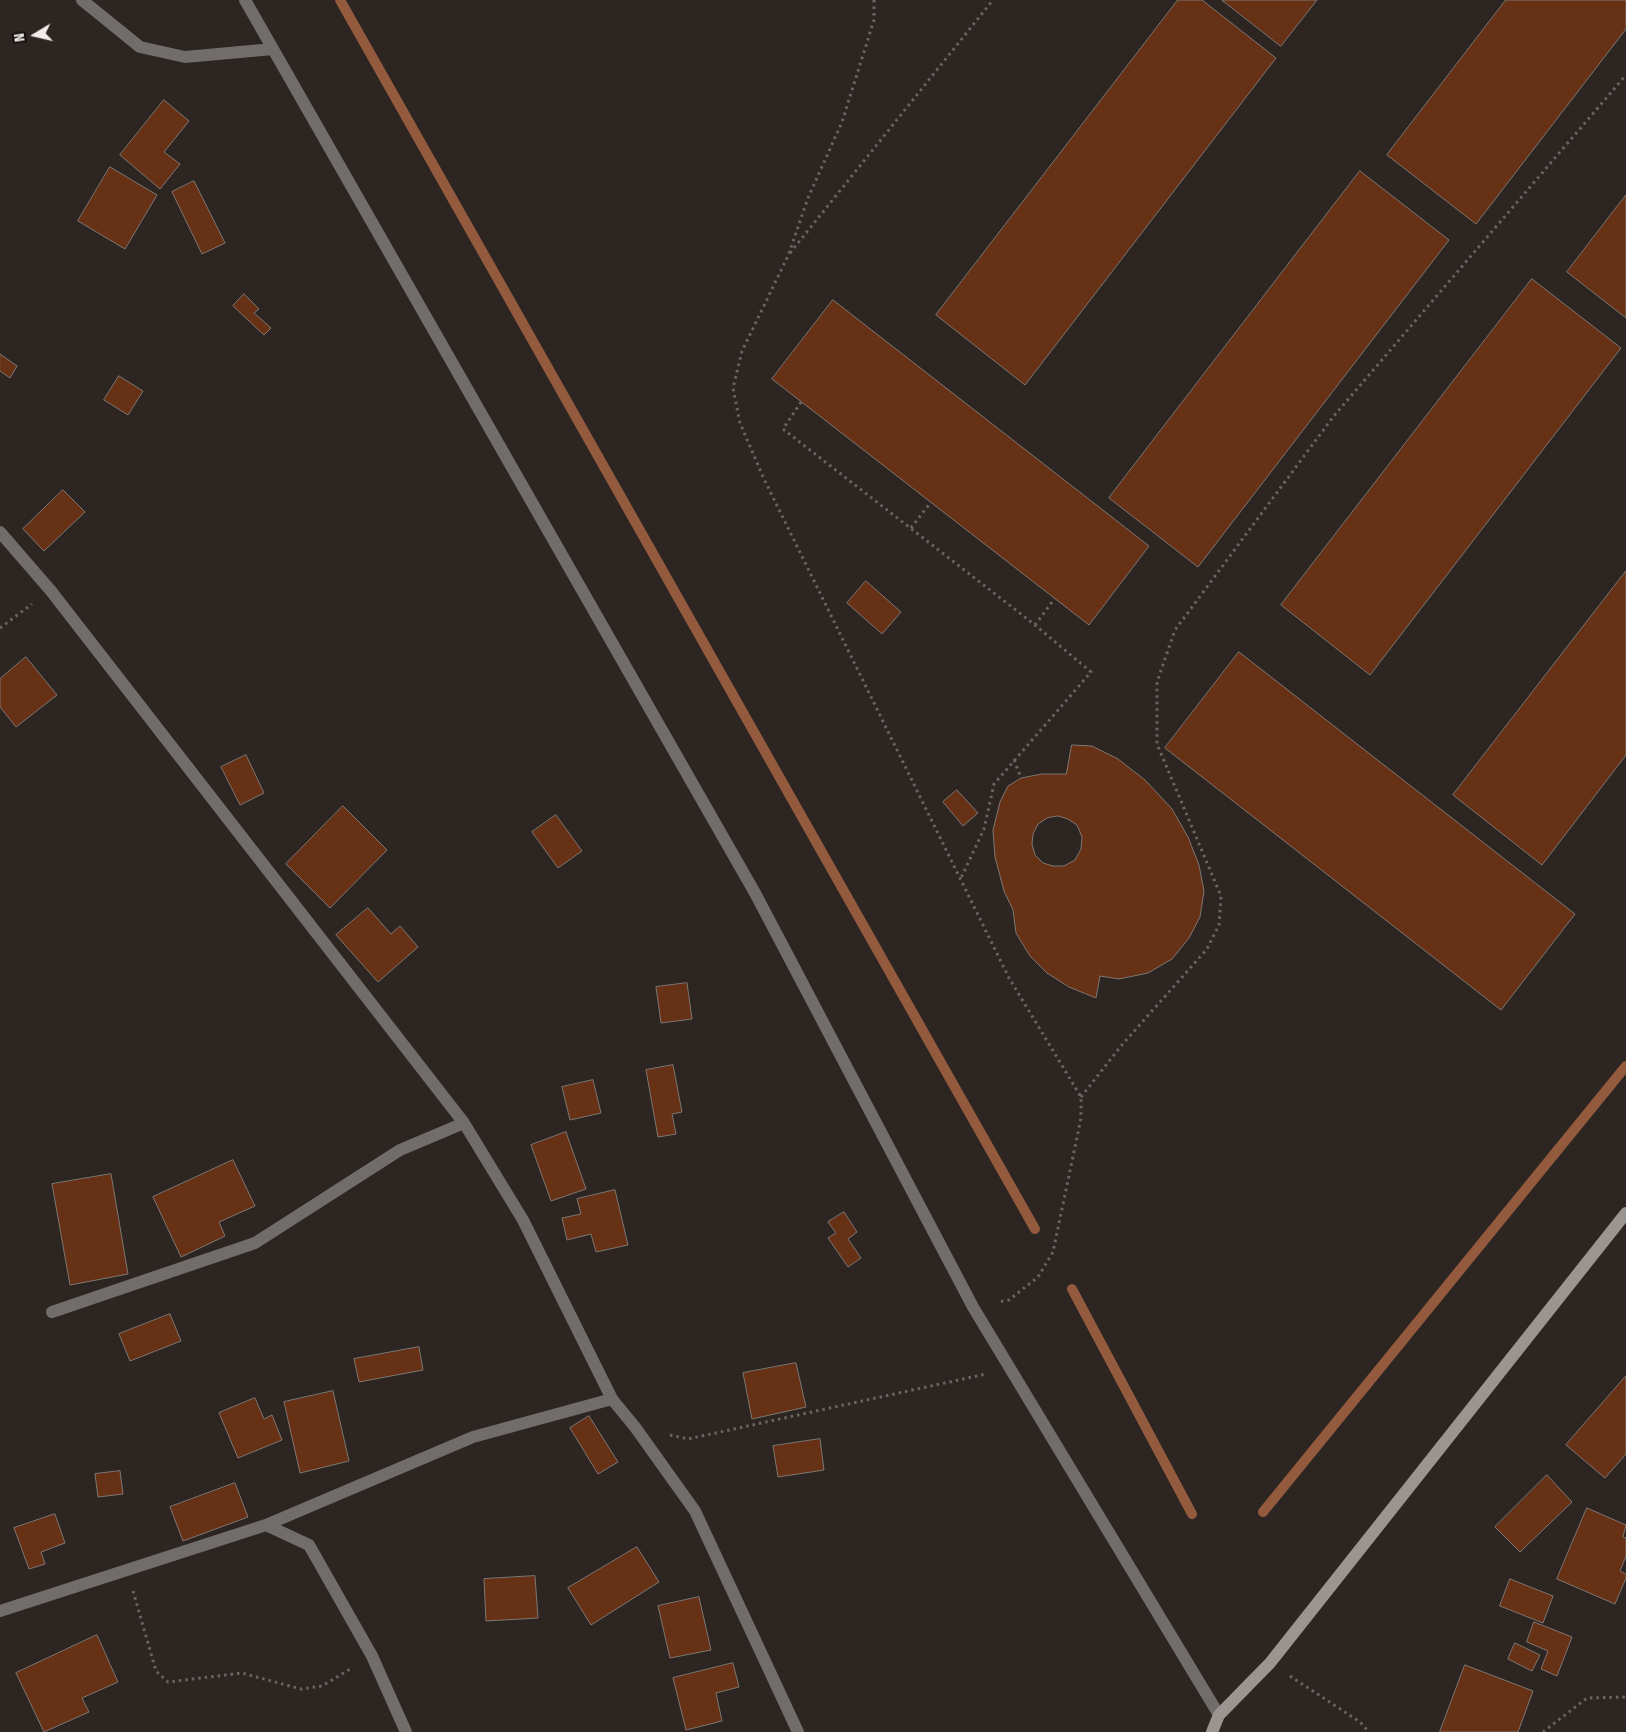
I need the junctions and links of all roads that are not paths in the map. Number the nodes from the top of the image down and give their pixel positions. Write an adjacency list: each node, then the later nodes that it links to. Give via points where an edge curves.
1 (82, 0): 3 (street, via 140,47 185,57)
2 (245, 0): 3 (street)
3 (273, 49): 11 (street, via 755,893 973,1307)
4 (0, 532): 5 (street, via 51,591)
5 (464, 1123): 7 (street, via 400,1150 256,1243); 8 (street, via 523,1220)
6 (1626, 1214): 11 (main road, via 1270,1663)
7 (52, 1312)
8 (612, 1399): 9 (street, via 473,1438); 13 (street, via 695,1511)
9 (266, 1525): 10 (street); 12 (street, via 309,1545 372,1656)
10 (0, 1610)
11 (1218, 1715): 14 (main road)
12 (406, 1732)
13 (798, 1732)
14 (1212, 1732)

